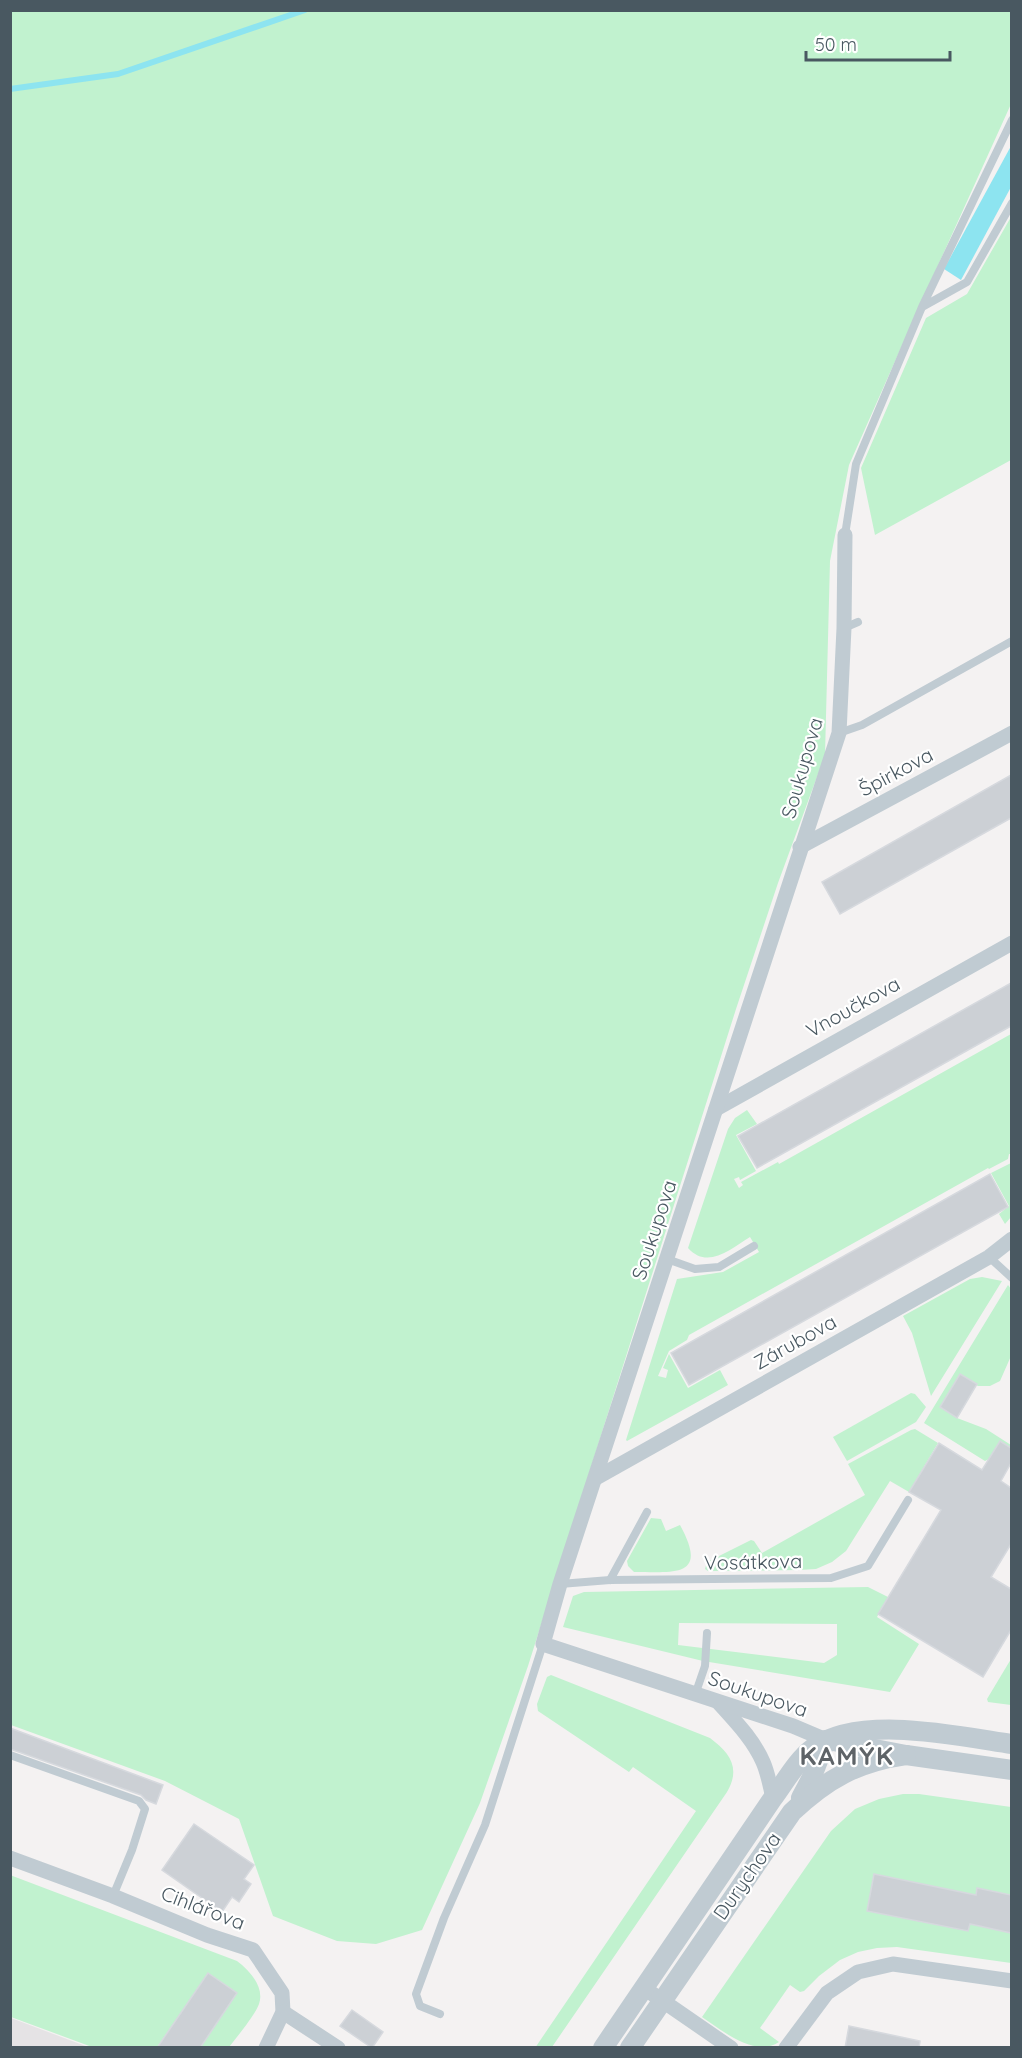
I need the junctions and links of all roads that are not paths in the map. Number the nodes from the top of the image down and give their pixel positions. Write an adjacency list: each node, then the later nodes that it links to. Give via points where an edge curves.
1 (1011, 120): 3 (lane)
2 (1011, 203): 3 (lane, via 967,282)
3 (922, 307): 4 (lane, via 856,464)
4 (845, 536): 6 (street, Soukupova, via 851,625)
5 (1011, 641): 6 (lane, via 861,725)
6 (839, 733): 8 (street, Soukupova)
7 (1011, 733): 8 (street, Špirkova)
8 (801, 847): 10 (street, Soukupova)
9 (1011, 943): 10 (street, Vnoučkova)
10 (716, 1109): 14 (street, Soukupova)
11 (1011, 1239): 13 (street, Zárubova)
12 (754, 1246): 14 (lane, via 718,1267 695,1269)
13 (989, 1257): 15 (lane); 16 (street, Zárubova)
14 (667, 1259): 16 (street, Soukupova)
15 (1011, 1278)
16 (596, 1478): 20 (street, Soukupova)
17 (908, 1500): 19 (lane, Vosátkova, via 868,1566 831,1578)
18 (647, 1512): 19 (lane)
19 (610, 1580): 20 (lane, Vosátkova)
20 (560, 1584): 22 (street, Soukupova)
21 (707, 1633): 23 (lane, via 705,1666)
22 (543, 1644): 23 (street, Soukupova); 38 (lane, via 484,1825 416,1994 420,2006)
23 (695, 1695): 24 (street, Soukupova)
24 (718, 1702): 25 (street, Soukupova); 30 (street, via 758,1751)
25 (826, 1740): 26 (street, via 869,1729); 28 (street); 30 (street, Durychova, via 802,1759); 31 (street, via 811,1779)
26 (1011, 1744)
27 (10, 1755): 33 (lane, via 139,1801 145,1809)
28 (906, 1755): 29 (street); 31 (street, Durychova, via 865,1763 846,1772 810,1794)
29 (1011, 1770)
30 (773, 1798): 35 (street, Durychova)
31 (792, 1812): 36 (street, Durychova)
32 (10, 1858): 33 (street, Cihlářova)
33 (113, 1896): 37 (street, Cihlářova, via 254,1950 282,1994)
34 (1011, 1981): 44 (street, via 893,1964 858,1972 827,1993)
35 (644, 1988): 36 (street); 41 (street, Durychova)
36 (661, 2000): 42 (street, Durychova); 43 (street)
37 (283, 2012): 39 (street); 40 (street)
38 (440, 2014)
39 (266, 2048)
40 (338, 2048)
41 (603, 2048)
42 (630, 2048)
43 (731, 2048)
44 (786, 2048)

